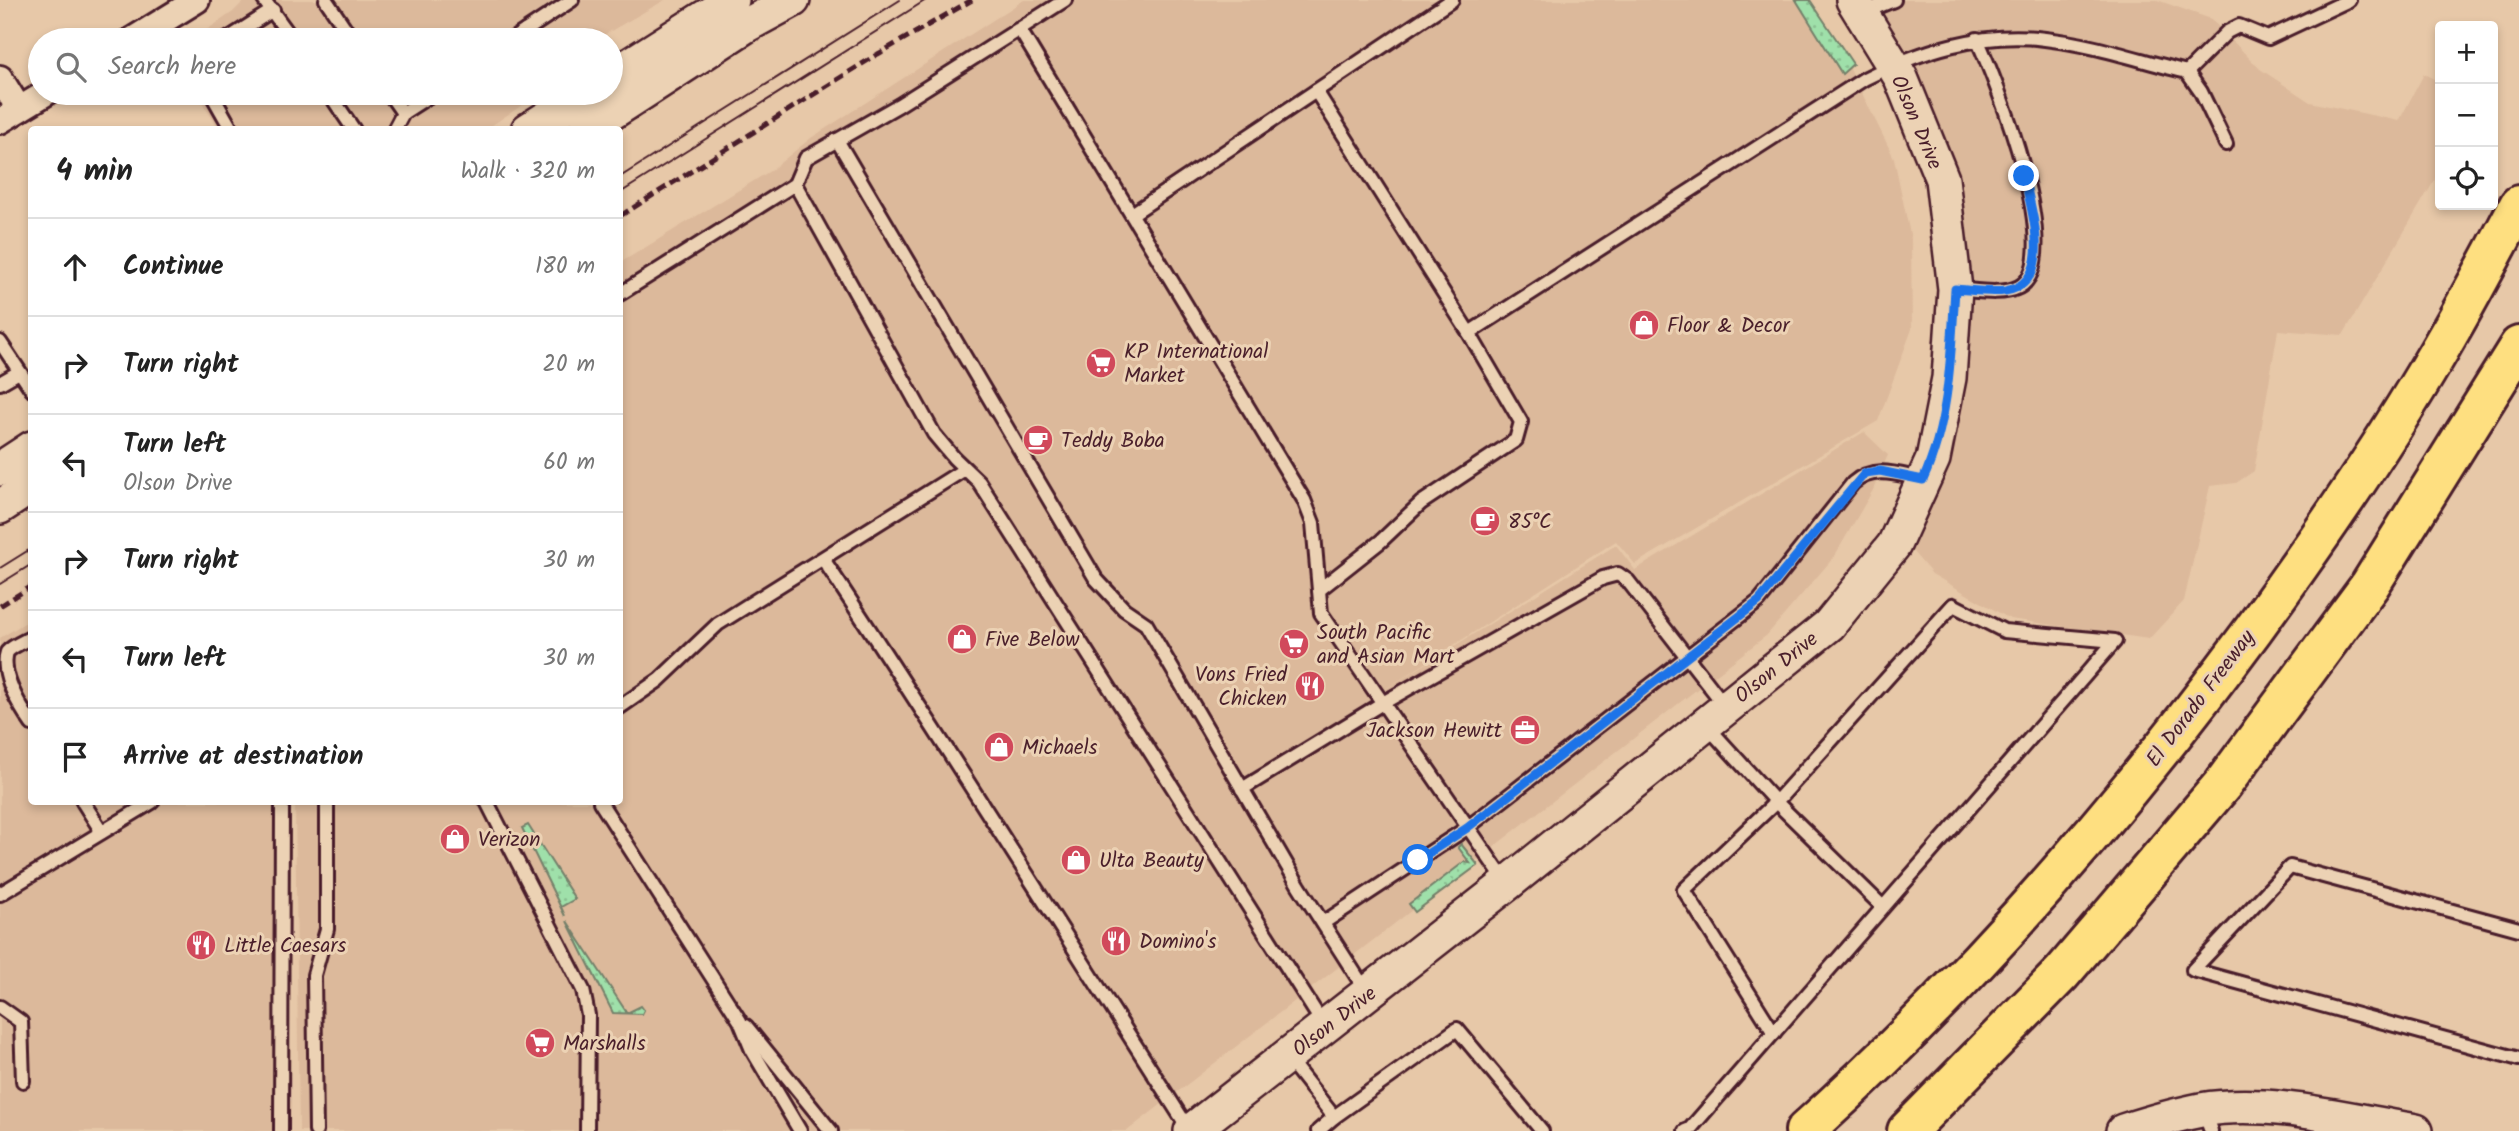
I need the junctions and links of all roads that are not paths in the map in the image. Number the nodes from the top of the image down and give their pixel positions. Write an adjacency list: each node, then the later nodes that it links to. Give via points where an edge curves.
1 (197, 0): 12 (street)
2 (326, 0): 15 (lane)
3 (572, 0): 16 (lane)
4 (732, 0): 20 (street)
5 (1065, 0): 17 (lane)
6 (1452, 0): 24 (lane)
7 (1894, 0): 11 (lane)
8 (2349, 0): 21 (lane, via 2269,37 2239,26)
9 (784, 2): 23 (street)
10 (268, 5): 13 (lane); 14 (lane)
11 (1857, 7): 19 (street, Olson Drive)
12 (152, 28)
13 (240, 28)
14 (284, 28)
15 (346, 28)
16 (537, 28)
17 (1020, 30): 37 (lane); 41 (lane)
18 (1977, 39): 19 (lane); 21 (lane, via 2045,38); 42 (lane, via 2015,136 2036,243 2034,271 2020,287 2003,291)
19 (1892, 65): 42 (street, Olson Drive, via 1942,179); 44 (lane)
20 (623, 69)
21 (2187, 72): 38 (lane)
22 (0, 78): 32 (street)
23 (623, 81)
24 (1316, 91): 41 (lane); 44 (lane)
25 (28, 104): 32 (street)
26 (218, 105): 33 (lane)
27 (337, 105): 34 (lane)
28 (397, 105): 31 (lane)
29 (415, 105): 31 (lane)
30 (575, 105): 36 (street)
31 (403, 113): 35 (lane)
32 (10, 115)
33 (230, 126)
34 (351, 126)
35 (396, 126)
36 (536, 126)
37 (837, 140): 39 (lane, via 806,158); 64 (lane, via 1096,579 1124,609 1146,624)
38 (2226, 144)
39 (795, 184): 43 (lane); 52 (lane, via 934,434)
40 (2519, 205): 99 (highway, El Dorado Freeway, via 2448,336 2320,538 2178,731 2024,913 1857,1085)
41 (1132, 214): 57 (lane, via 1304,500 1313,523)
42 (1955, 289): 53 (street, Olson Drive, via 1949,378 1933,459)
43 (623, 292)
44 (1469, 333): 57 (lane, via 1521,422 1516,440 1421,503)
45 (0, 342): 47 (lane)
46 (2519, 346): 100 (highway, via 2370,585 2223,784 2062,973)
47 (19, 372): 48 (lane); 49 (lane)
48 (0, 383)
49 (28, 384)
50 (28, 451): 51 (street)
51 (0, 469)
52 (965, 469): 56 (lane); 82 (lane, via 979,482)
53 (1923, 480): 59 (lane, via 1880,471 1865,473 1759,601); 62 (street, Olson Drive, via 1894,545 1829,625)
54 (28, 488): 55 (street)
55 (0, 507)
56 (823, 559): 61 (lane, via 718,624 659,680); 95 (lane)
57 (1319, 590): 60 (lane, via 1321,613)
58 (28, 639): 63 (lane, via 7,652 1,669)
59 (1687, 656): 60 (lane, via 1618,574 1603,578); 62 (lane); 72 (lane)
60 (1381, 704): 64 (lane); 72 (lane)
61 (623, 705)
62 (1716, 716): 65 (lane); 74 (street, Olson Drive)
63 (28, 718)
64 (1242, 789): 77 (lane)
65 (1776, 802): 76 (lane); 76 (lane, via 1952,606 2004,631 2115,640); 83 (lane, via 1684,890)
66 (85, 805): 73 (lane)
67 (147, 805): 73 (lane)
68 (282, 805): 90 (lane)
69 (327, 805): 91 (lane, via 327,929 314,975)
70 (488, 805): 92 (lane, via 583,990 588,1015)
71 (602, 805): 81 (lane)
72 (1467, 828): 74 (lane); 77 (lane)
73 (102, 832): 75 (lane)
74 (1507, 884): 79 (street, Olson Drive)
75 (0, 894)
76 (1883, 907): 83 (lane)
77 (1323, 923): 79 (lane)
78 (2519, 929): 85 (lane, via 2290,867 2193,970)
79 (1368, 994): 82 (street, Olson Drive)
80 (0, 1007): 86 (lane, via 21,1022)
81 (740, 1021): 93 (lane); 94 (lane)
82 (1325, 1028): 84 (street, Olson Drive)
83 (1774, 1033): 98 (lane)
84 (1287, 1057): 87 (lane); 95 (street, Olson Drive)
85 (2519, 1059)
86 (23, 1081)
87 (1334, 1117): 96 (lane); 97 (lane, via 1457,1029)
88 (2207, 1120): 89 (street, via 2267,1110); 101 (street)
89 (2345, 1124): 102 (street)
90 (281, 1131)
91 (316, 1131)
92 (587, 1131)
93 (800, 1131)
94 (831, 1131)
95 (1190, 1131)
96 (1318, 1131)
97 (1542, 1131)
98 (1685, 1131)
99 (1805, 1131)
100 (1907, 1131)
101 (2123, 1131)
102 (2416, 1131)

